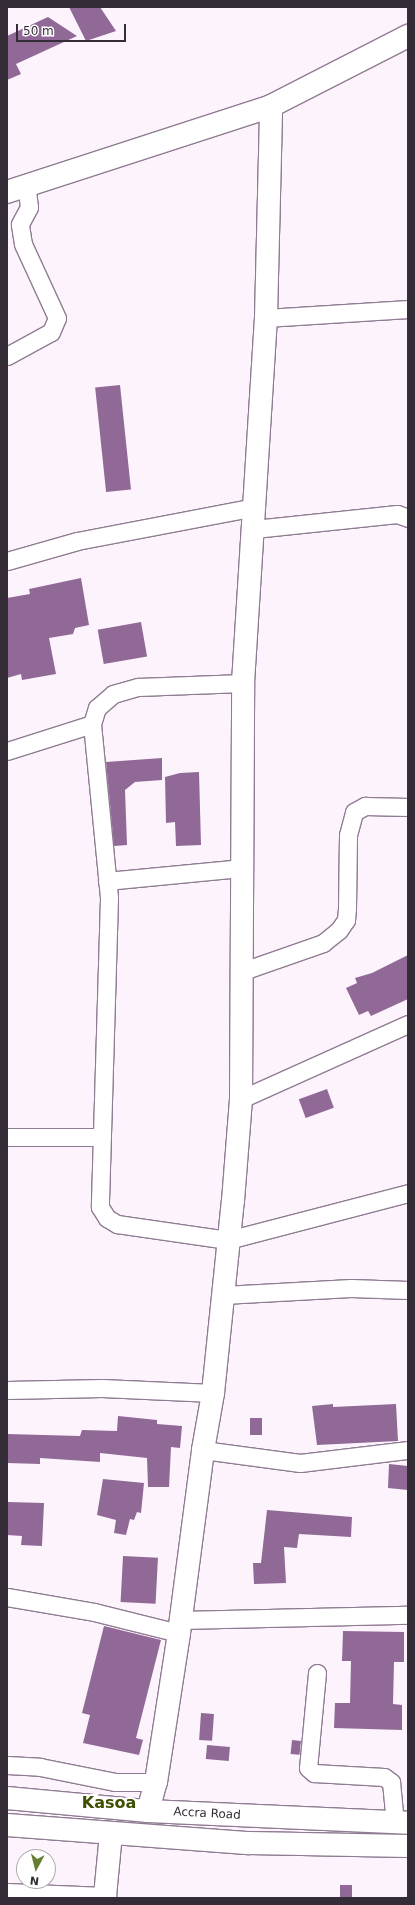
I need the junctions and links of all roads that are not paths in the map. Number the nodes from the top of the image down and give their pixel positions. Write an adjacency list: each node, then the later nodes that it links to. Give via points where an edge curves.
1 (408, 36): 2 (main road)
2 (271, 106): 3 (main road); 5 (main road)
3 (16, 188): 6 (street, via 29,207 20,224 23,244 57,318 51,332)
4 (408, 309): 5 (street)
5 (266, 318): 7 (main road)
6 (7, 356)
7 (256, 508): 9 (main road); 10 (street, via 77,541)
8 (408, 518): 9 (street, via 397,514)
9 (254, 529): 11 (main road)
10 (7, 561)
11 (243, 682): 12 (street, via 138,687 119,692 97,708); 15 (main road)
12 (92, 724): 13 (street); 16 (street)
13 (7, 751)
14 (408, 807): 17 (street, via 365,806 354,812 348,835 346,920 339,930 323,943)
15 (242, 868): 16 (street); 17 (main road)
16 (107, 881): 21 (street, via 109,898)
17 (243, 971): 19 (main road)
18 (408, 1024): 19 (street)
19 (241, 1099): 23 (main road)
20 (7, 1137): 21 (street)
21 (102, 1137): 23 (street, via 100,1208 106,1218 117,1224)
22 (408, 1193): 23 (street)
23 (228, 1240): 25 (main road)
24 (408, 1290): 25 (street, via 351,1288)
25 (223, 1295): 27 (main road)
26 (7, 1390): 27 (street, via 102,1388)
27 (213, 1393): 28 (main road)
28 (203, 1450): 29 (street, via 300,1464); 32 (main road)
29 (408, 1450)
30 (7, 1597): 32 (street)
31 (408, 1615): 32 (street)
32 (179, 1626): 35 (main road)
33 (316, 1673): 38 (street, via 308,1768 314,1773 384,1777 391,1782)
34 (7, 1765): 35 (street, via 40,1767 115,1782)
35 (156, 1782): 37 (main road)
36 (7, 1798): 37 (main road, Accra Road)
37 (148, 1811): 38 (main road, Accra Road)
38 (401, 1823)
39 (7, 1825): 40 (main road)
40 (111, 1834): 41 (main road, via 249,1843); 43 (main road)
41 (408, 1846)
42 (7, 1892): 43 (street)
43 (104, 1897)

